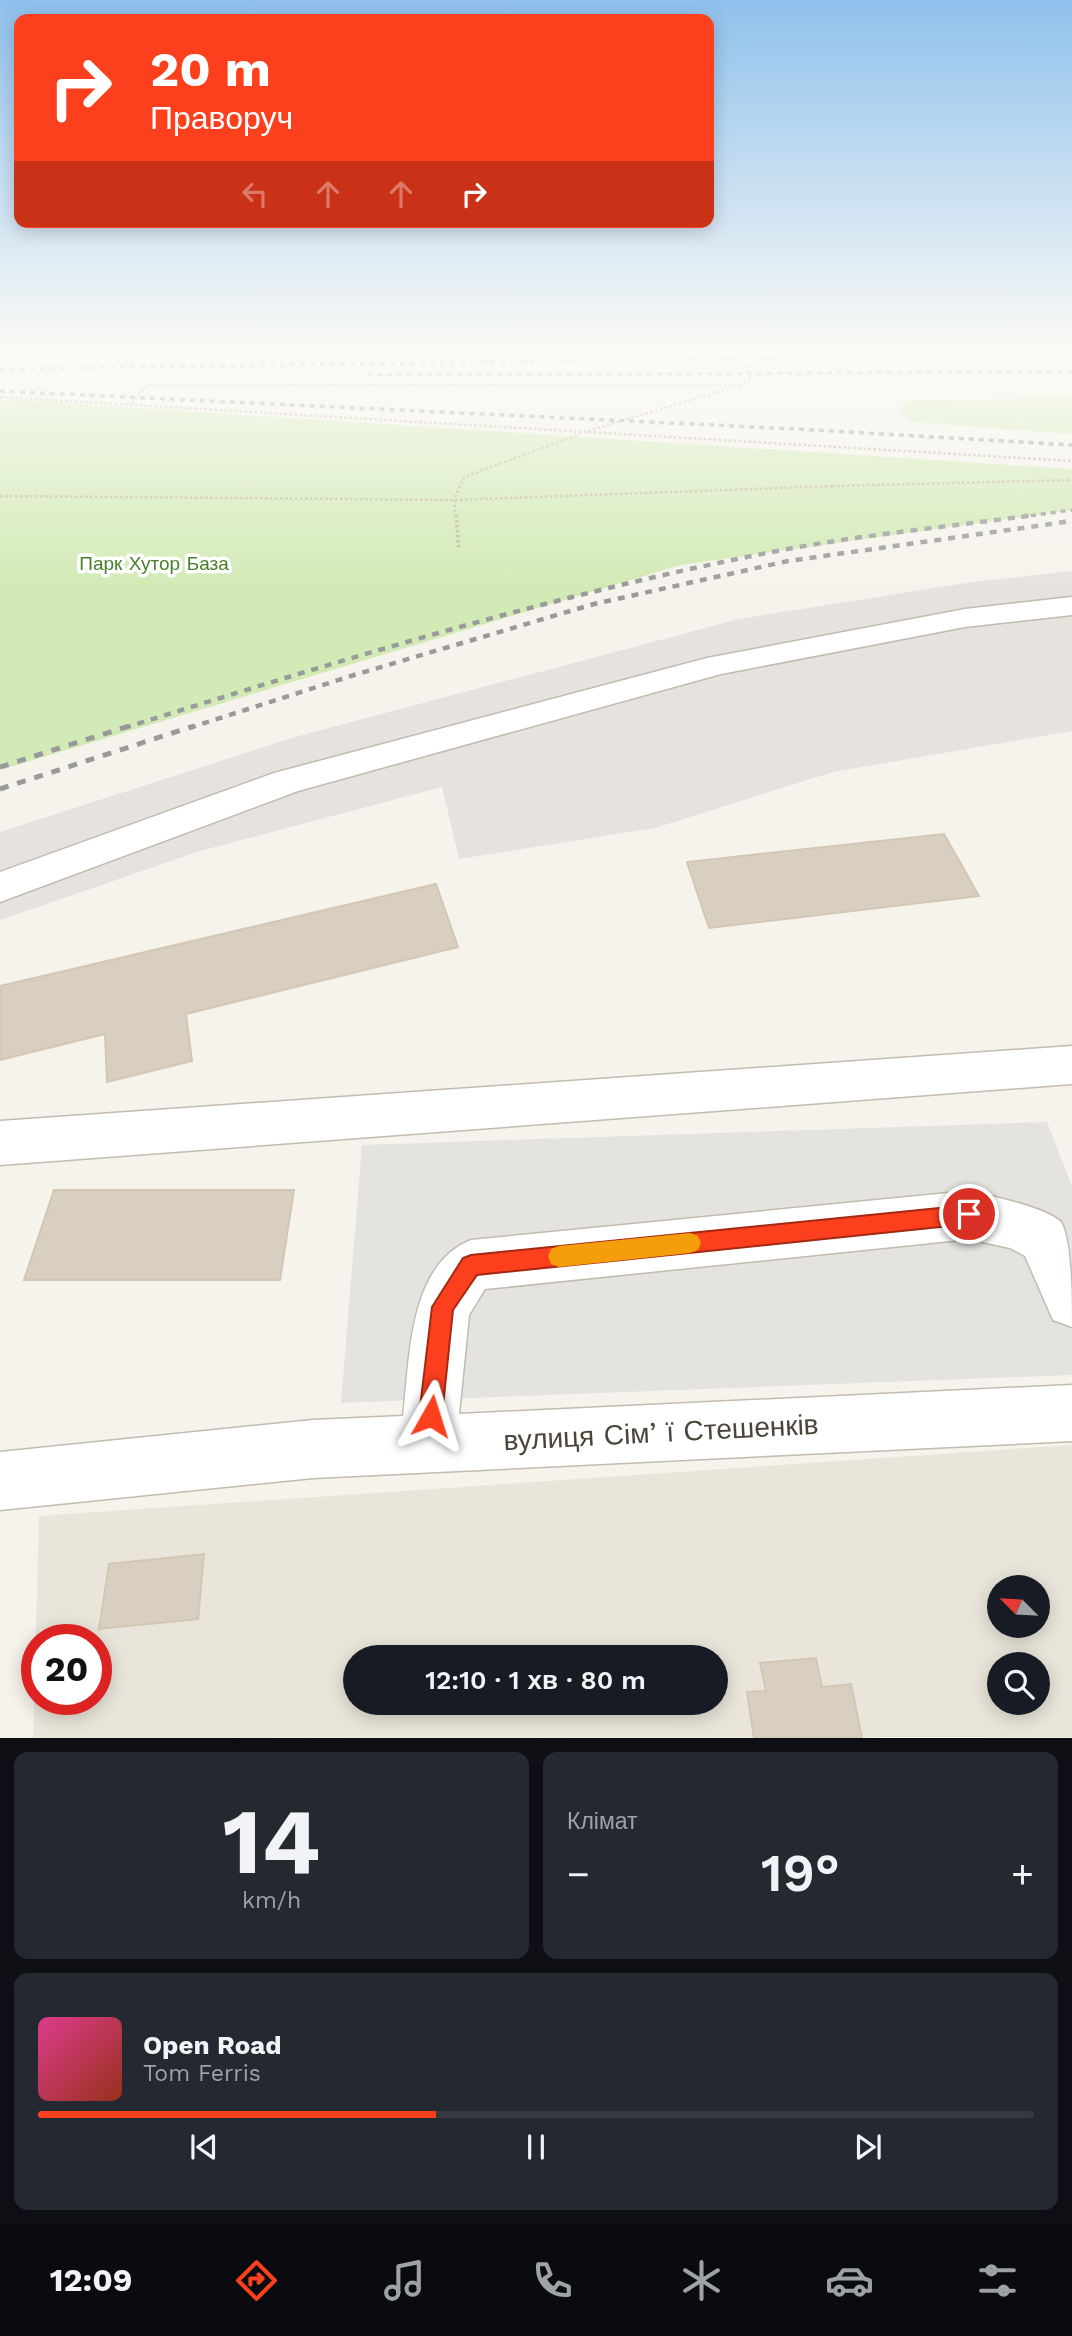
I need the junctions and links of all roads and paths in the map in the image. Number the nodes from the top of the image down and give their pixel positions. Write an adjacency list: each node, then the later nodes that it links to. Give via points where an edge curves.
1 (522, 429): 3 (path)
2 (596, 429): 3 (path)
3 (583, 433): 4 (path); 9 (path, via 464,477)
4 (1072, 461)
5 (1072, 480): 7 (path)
6 (819, 486): 7 (path)
7 (835, 486): 9 (path)
8 (0, 496): 9 (path)
9 (454, 500): 10 (path)
10 (458, 550)
11 (1070, 609): 12 (street, via 965,618 718,665 287,782)
12 (0, 887)
13 (1072, 1065): 14 (street)
14 (0, 1143)
15 (1072, 1301): 17 (street, via 1043,1240 1017,1226 969,1214 471,1265 443,1307)
16 (1072, 1413): 17 (street, вулиця Сімʼї Стешенків)
17 (428, 1443): 18 (street, вулиця Сімʼї Стешенків, via 313,1449)
18 (0, 1481)

